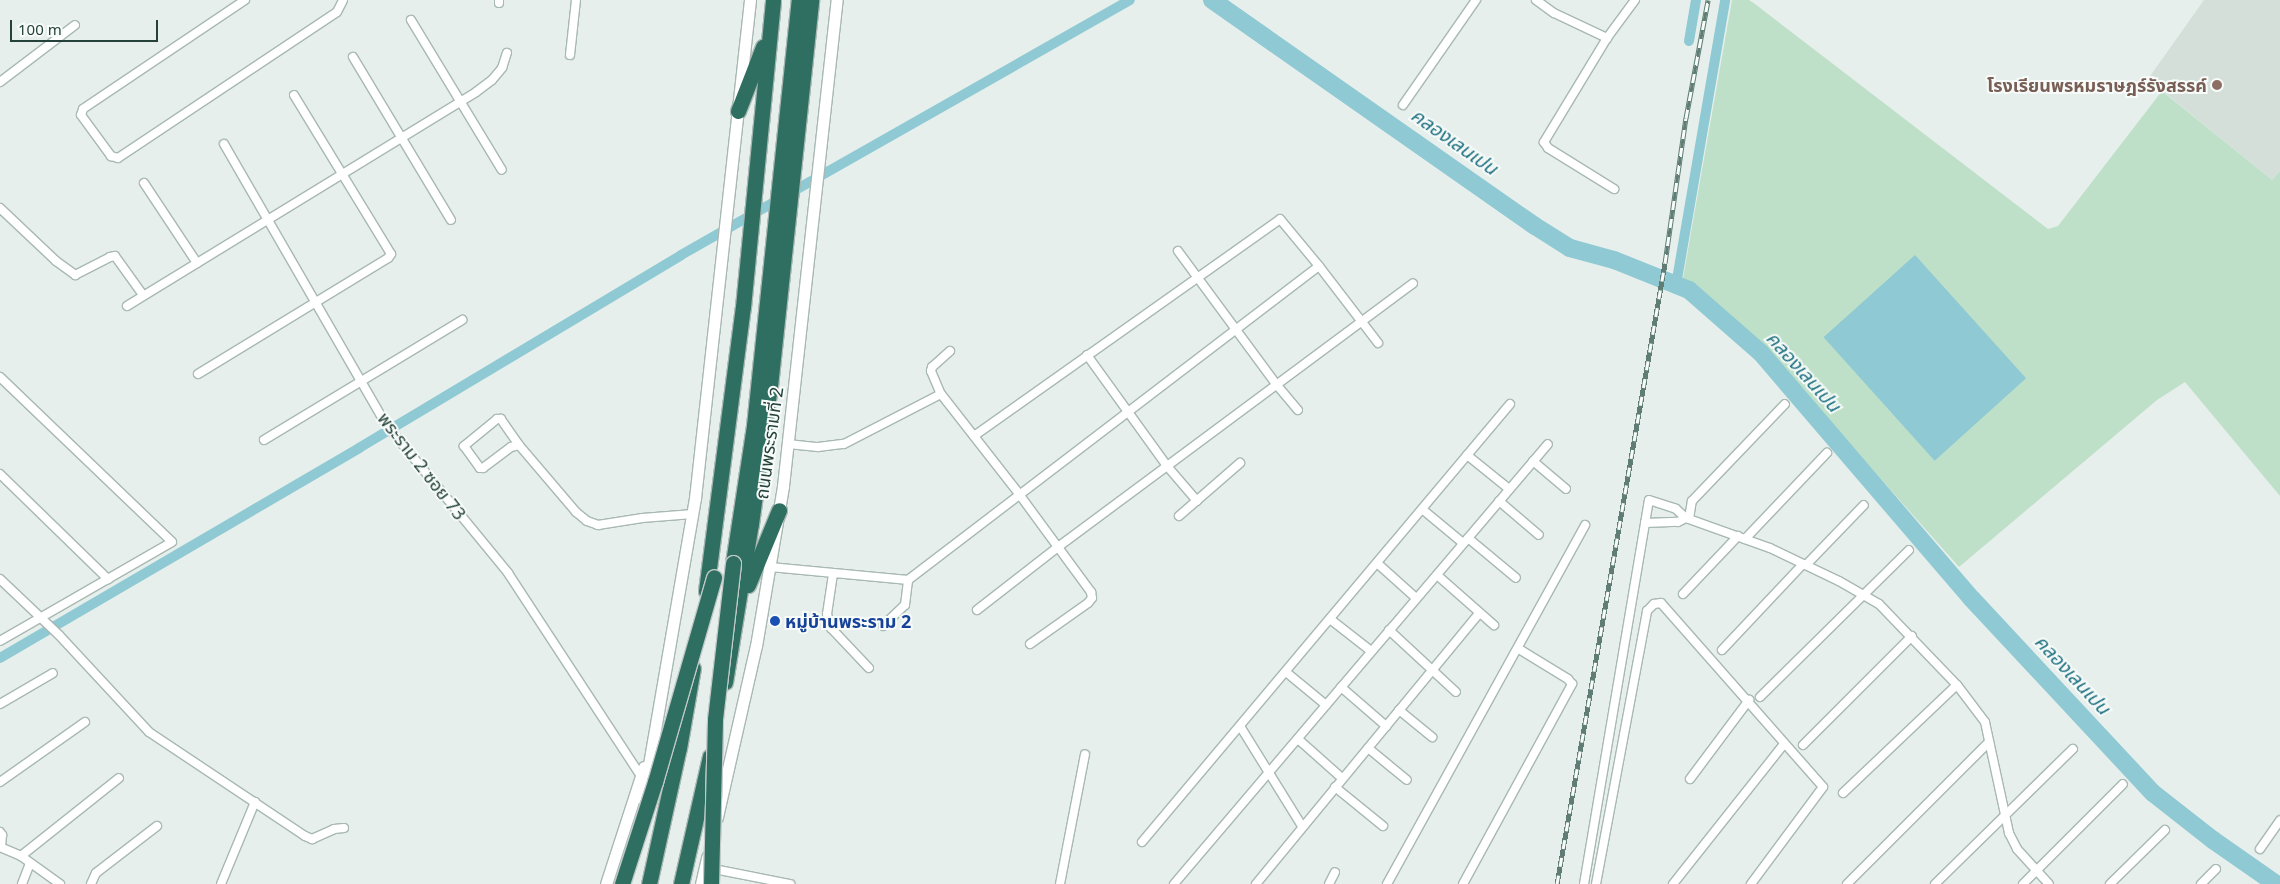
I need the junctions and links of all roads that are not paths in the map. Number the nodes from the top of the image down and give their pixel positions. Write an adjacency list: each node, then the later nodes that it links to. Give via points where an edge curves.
1 (245, 0): 2 (street, via 82,109 81,115 110,156 118,158 321,23 337,12)
2 (343, 0)
3 (576, 0): 18 (street)
4 (750, 0): 24 (main road)
5 (773, 0): 15 (highway)
6 (781, 0): 169 (highway, bridge, via 748,333 714,578)
7 (799, 0): 173 (highway, bridge, via 754,426 733,563 715,719)
8 (811, 0): 98 (highway, ถนนพระรามที่ 2, via 770,386)
9 (837, 0): 59 (main road, ถนนพระรามที่ 2)
10 (1476, 0): 23 (street)
11 (1536, 0): 16 (street, via 1554,13)
12 (1635, 0): 16 (street)
13 (411, 20): 22 (street)
14 (75, 25): 20 (street)
15 (770, 31): 24 (highway); 170 (highway, via 719,502 679,748)
16 (1608, 38): 30 (street, via 1544,142 1548,148)
17 (507, 53): 22 (street, via 502,68 492,80)
18 (570, 55)
19 (353, 57): 25 (street)
20 (0, 82)
21 (294, 95): 28 (street)
22 (460, 102): 25 (street); 27 (street)
23 (1403, 105)
24 (738, 111): 76 (main road)
25 (401, 138): 28 (street); 33 (street)
26 (224, 144): 32 (street, พระราม 2 ซอย 73)
27 (502, 170)
28 (343, 173): 32 (street); 40 (street, via 390,254)
29 (144, 183): 35 (street)
30 (1614, 189)
31 (0, 208): 39 (street, via 75,276 115,256)
32 (268, 219): 35 (street); 40 (street, พระราม 2 ซอย 73)
33 (451, 220)
34 (1178, 251): 37 (street)
35 (197, 263): 39 (street)
36 (1319, 266): 37 (street, via 1280,219); 43 (street); 44 (street)
37 (1196, 277): 44 (street); 47 (street)
38 (1413, 282): 43 (street)
39 (143, 295): 41 (street)
40 (316, 303): 48 (street); 50 (street, พระราม 2 ซอย 73)
41 (127, 306)
42 (462, 320): 50 (street)
43 (1361, 321): 45 (street); 51 (street)
44 (1235, 330): 51 (street); 56 (street)
45 (1378, 343)
46 (950, 351): 52 (street, via 931,371)
47 (1087, 355): 56 (street); 57 (street)
48 (198, 374)
49 (0, 377): 93 (street, via 172,542)
50 (361, 381): 58 (street); 137 (street, พระราม 2 ซอย 73, via 385,423 508,573)
51 (1276, 384): 55 (street); 66 (street)
52 (941, 394): 57 (street); 59 (street, via 844,444 818,447)
53 (1510, 404): 63 (street)
54 (1785, 404): 78 (street, via 1692,501)
55 (1298, 410)
56 (1127, 412): 66 (street); 70 (street)
57 (974, 436): 70 (street)
58 (264, 440)
59 (788, 444): 75 (main road, ถนนพระรามที่ 2)
60 (1548, 444): 64 (street)
61 (519, 445): 61 (street, via 511,446 483,468 464,446 497,419 501,419); 76 (street, via 587,521 598,525)
62 (1827, 453): 82 (street)
63 (1467, 455): 68 (street); 74 (street)
64 (1533, 461): 68 (street); 69 (street)
65 (1240, 463): 71 (street)
66 (1167, 466): 71 (street); 84 (street)
67 (0, 474): 93 (street)
68 (1509, 489): 72 (street)
69 (1566, 489)
70 (1019, 494): 84 (street); 94 (street)
71 (1197, 501): 77 (street)
72 (1499, 501): 81 (street); 83 (street)
73 (1864, 505): 87 (street)
74 (1422, 509): 83 (street); 86 (street)
75 (779, 510): 88 (main road, ถนนพระรามที่ 2); 98 (highway)
76 (692, 514): 127 (main road)
77 (1179, 516)
78 (1687, 518): 79 (street, via 1678,522); 79 (street, via 1676,509 1649,500); 82 (street)
79 (1645, 523): 181 (street)
80 (1585, 525): 109 (street)
81 (1539, 535)
82 (1741, 538): 87 (street); 95 (street)
83 (1466, 540): 90 (street); 91 (street)
84 (1058, 547): 99 (street); 108 (street, via 1092,598)
85 (1910, 550): 96 (street)
86 (1377, 563): 97 (street); 101 (street)
87 (1804, 564): 96 (street); 110 (street)
88 (770, 567): 89 (street); 160 (main road, ถนนพระรามที่ 2, via 750,672)
89 (833, 574): 94 (street); 112 (street, via 826,614 831,628)
90 (1437, 575): 97 (street); 100 (street)
91 (1516, 578)
92 (0, 579): 102 (street)
93 (108, 579): 102 (street)
94 (908, 580): 104 (street, via 905,605)
95 (1683, 594)
96 (1865, 596): 106 (street, via 1879,604); 119 (street)
97 (1416, 598): 105 (street)
98 (738, 607): 171 (highway, ถนนพระรามที่ 2, via 719,718)
99 (977, 610)
100 (1479, 613): 103 (street); 113 (street)
101 (1330, 619): 111 (street); 114 (street)
102 (43, 620): 107 (street); 146 (street, via 149,732)
103 (1494, 625)
104 (883, 626)
105 (1389, 630): 111 (street); 113 (street)
106 (1912, 636): 116 (street); 132 (street)
107 (0, 642)
108 (1030, 644)
109 (1519, 649): 179 (street); 180 (street, via 1572,684)
110 (1722, 650)
111 (1371, 651): 117 (street)
112 (869, 668)
113 (1431, 671): 118 (street); 123 (street)
114 (1286, 672): 122 (street); 125 (street)
115 (53, 673): 121 (street)
116 (1956, 685): 130 (street, via 1985,722); 145 (street)
117 (1341, 687): 122 (street); 126 (street)
118 (1456, 692)
119 (1760, 697)
120 (1749, 700): 131 (street); 140 (street); 182 (street, via 1662,603 1654,604 1647,611)
121 (0, 704)
122 (1326, 705): 129 (street)
123 (1399, 710): 126 (street); 128 (street)
124 (85, 722): 142 (street)
125 (1240, 726): 136 (street); 155 (street)
126 (1386, 726): 133 (street)
127 (656, 736): 137 (main road); 169 (main road)
128 (1432, 737)
129 (1298, 739): 136 (street); 139 (street)
130 (1990, 742): 147 (street); 185 (street)
131 (1784, 744): 183 (street); 184 (street, via 1823,787)
132 (1803, 745)
133 (1368, 748): 139 (street); 141 (street)
134 (2073, 749): 147 (street)
135 (1085, 754): 175 (street)
136 (1269, 773): 150 (street); 176 (street)
137 (641, 776): 168 (main road)
138 (119, 778): 158 (street)
139 (1342, 778): 144 (street)
140 (1690, 779)
141 (1407, 780)
142 (0, 782)
143 (2123, 784): 162 (street)
144 (1335, 787): 150 (street); 151 (street)
145 (1843, 793)
146 (255, 802): 152 (street, via 305,836 322,836 334,828); 167 (street)
147 (2004, 814): 162 (street, via 2017,849); 186 (street)
148 (2280, 820): 157 (street)
149 (157, 826): 166 (street, via 96,873)
150 (1302, 826): 177 (street)
151 (1383, 826)
152 (344, 828)
153 (2165, 830): 189 (street)
154 (0, 832): 156 (street)
155 (1142, 842)
156 (1, 847): 158 (street)
157 (2260, 849)
158 (20, 856): 159 (street)
159 (30, 863): 164 (street); 165 (street)
160 (705, 867): 172 (main road, ถนนพระรามที่ 2); 174 (street)
161 (2216, 869): 190 (street)
162 (2037, 870): 187 (street); 188 (street)
163 (1335, 872): 178 (street)
164 (22, 884)
165 (60, 884)
166 (91, 884)
167 (221, 884)
168 (606, 884)
169 (623, 884)
170 (649, 884)
171 (681, 884)
172 (701, 884)
173 (712, 884)
174 (790, 884)
175 (1060, 884)
176 (1174, 884)
177 (1256, 884)
178 (1329, 884)
179 (1387, 884)
180 (1463, 884)
181 (1584, 884)
182 (1596, 884)
183 (1673, 884)
184 (1751, 884)
185 (1847, 884)
186 (1936, 884)
187 (2024, 884)
188 (2049, 884)
189 (2110, 884)
190 (2201, 884)

